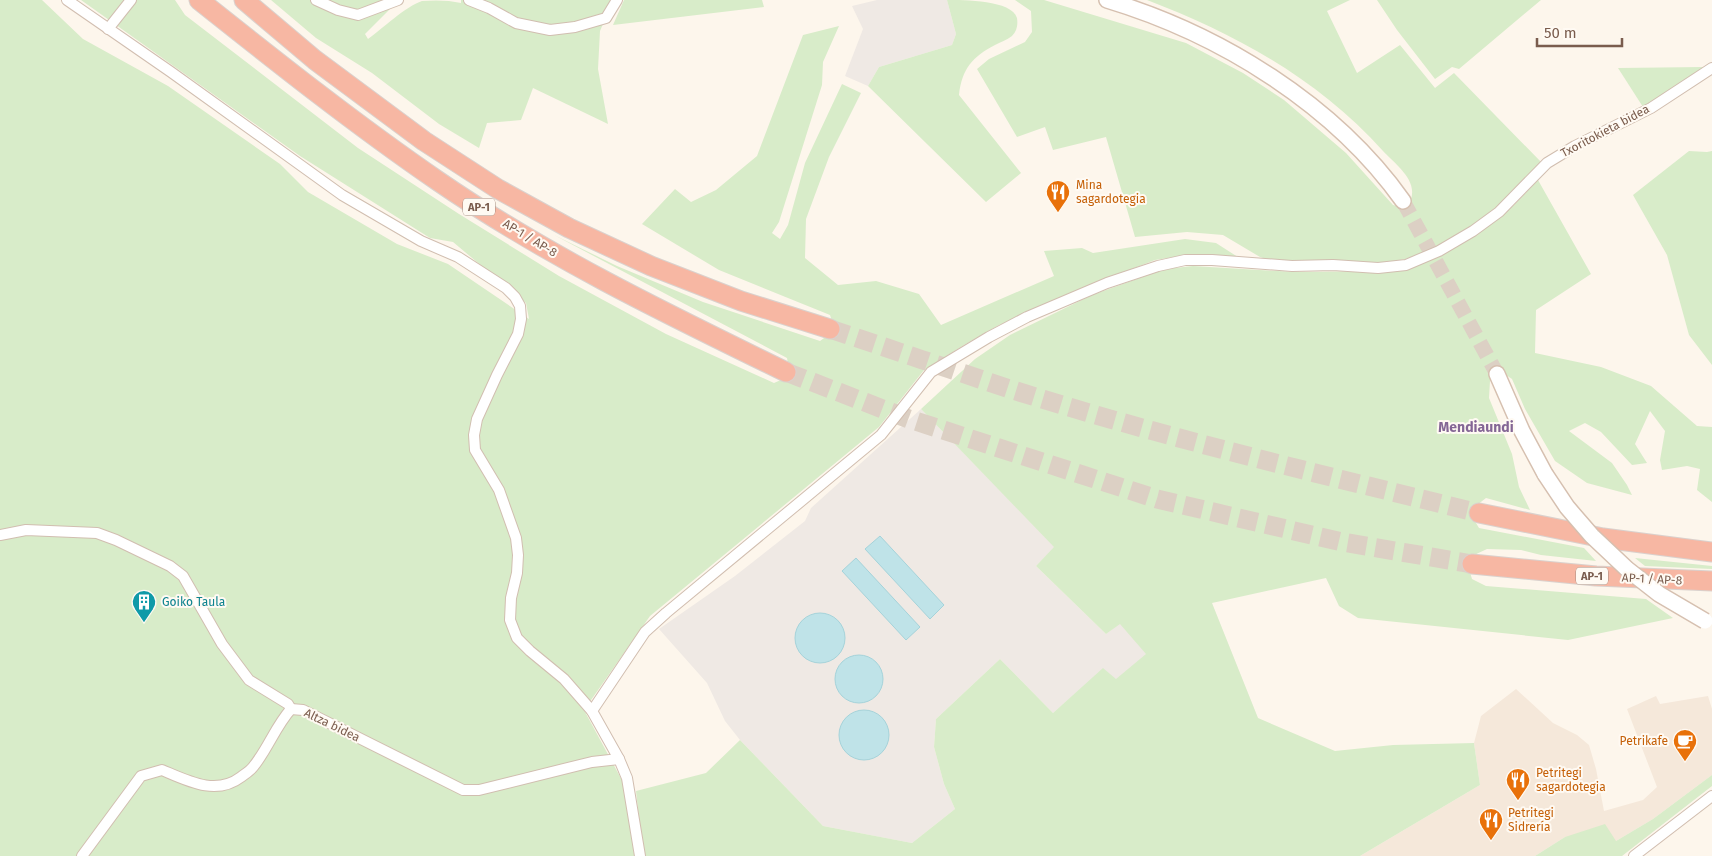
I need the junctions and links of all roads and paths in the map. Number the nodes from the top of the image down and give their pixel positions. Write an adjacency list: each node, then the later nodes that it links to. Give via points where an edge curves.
1 (67, 0): 10 (street)
2 (131, 0): 10 (street)
3 (199, 0): 14 (highway, AP-1 / AP-8 / AP-1, via 337,109 439,182 556,254 654,308)
4 (244, 0): 13 (highway, AP-1, via 315,60 424,141 498,190 650,266 741,301)
5 (316, 0): 6 (street, via 338,10 358,14)
6 (398, 0)
7 (469, 0): 8 (street, via 516,23 550,30 606,18)
8 (617, 0)
9 (1107, 0): 12 (main road, via 1201,36 1270,76 1351,142)
10 (108, 29): 23 (street, via 342,195 413,236 458,257 515,297 520,306 518,334 477,419 475,450 499,490 516,538 517,573 510,620 517,638 564,679)
11 (1712, 68): 23 (street, Txoritokieta bidea, via 1651,108 1547,163 1499,212 1473,231 1406,265 1378,268 1185,260 1107,283 989,337 931,372 880,435 645,632)
12 (1404, 201)
13 (830, 329)
14 (786, 372)
15 (1497, 374): 21 (main road, bridge, via 1522,431 1567,507 1627,569 1659,594)
16 (1479, 513): 18 (highway, via 1604,538)
17 (0, 535): 22 (street, via 26,530 97,533 170,566 183,576 222,644 249,680)
18 (1712, 552)
19 (1472, 564): 20 (highway, AP-1 / AP-8 / AP-1, via 1596,576)
20 (1712, 582)
21 (1708, 622)
22 (291, 709): 24 (street, Altza bidea, via 303,710 463,790 479,790 592,762); 26 (street, Altza bidea, via 253,768 234,783 211,787 162,770 141,776)
23 (592, 710): 24 (street)
24 (619, 759): 27 (street, via 627,778)
25 (1712, 796): 28 (street)
26 (82, 856)
27 (640, 856)
28 (1634, 856)

